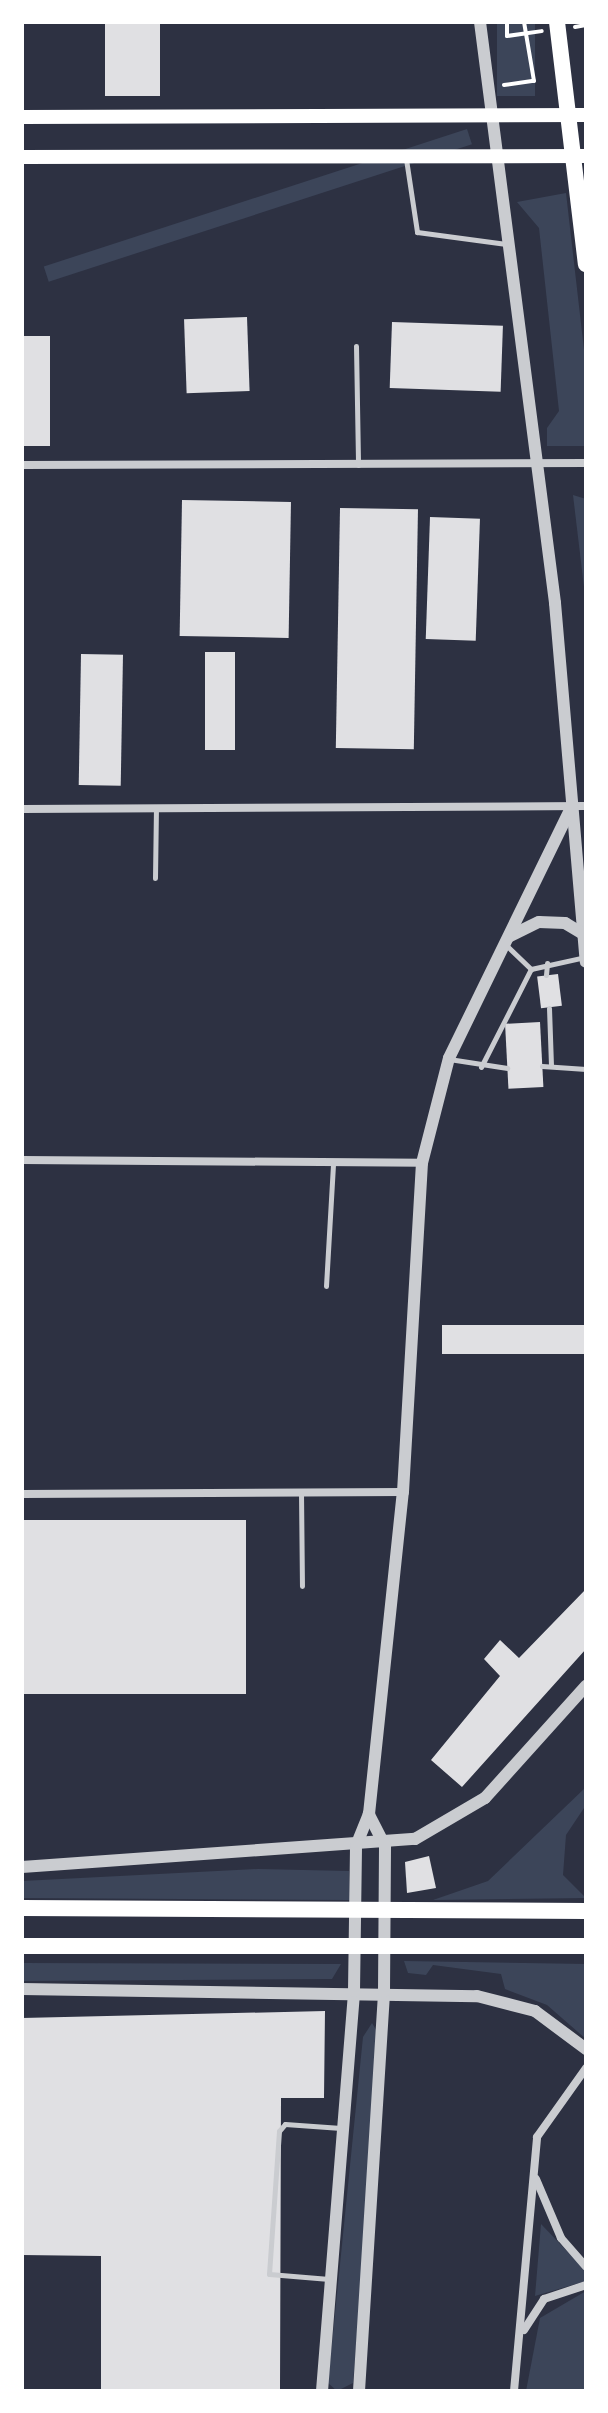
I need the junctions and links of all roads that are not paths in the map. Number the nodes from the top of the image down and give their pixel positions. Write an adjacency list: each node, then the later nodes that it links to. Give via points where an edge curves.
1 (480, 22): 3 (street)
2 (557, 22): 4 (main road)
3 (491, 114): 4 (main road); 5 (main road); 7 (street)
4 (578, 115): 8 (main road)
5 (22, 117)
6 (405, 154): 7 (main road); 9 (main road); 10 (lane, via 417,232)
7 (496, 155): 8 (main road); 10 (street)
8 (580, 156): 11 (main road)
9 (22, 157)
10 (508, 244): 15 (street)
11 (586, 264)
12 (356, 346): 16 (lane)
13 (586, 463): 15 (street)
14 (22, 465): 16 (street)
15 (537, 465): 16 (street); 17 (street)
16 (358, 466)
17 (579, 806): 19 (street); 21 (street); 22 (street)
18 (22, 809): 19 (street)
19 (156, 809): 20 (lane)
20 (155, 878)
21 (583, 934): 22 (street, via 539,922); 23 (street)
22 (508, 940): 25 (lane); 28 (street)
23 (586, 959): 24 (lane)
24 (547, 963): 25 (lane); 26 (lane)
25 (531, 969): 31 (lane)
26 (546, 975)
27 (549, 1008): 29 (lane)
28 (449, 1058): 31 (lane); 36 (street)
29 (551, 1065): 30 (lane); 33 (lane)
30 (542, 1066)
31 (481, 1067): 32 (lane)
32 (507, 1068)
33 (586, 1069)
34 (22, 1160): 35 (street)
35 (333, 1162): 36 (street); 37 (lane)
36 (422, 1163): 38 (street)
37 (326, 1286)
38 (403, 1492): 39 (street); 43 (street)
39 (301, 1493): 40 (street); 41 (lane)
40 (22, 1494)
41 (302, 1586)
42 (586, 1686): 45 (street, via 485,1798 446,1827)
43 (369, 1814): 44 (street); 45 (street)
44 (356, 1846): 45 (street); 46 (street); 52 (street)
45 (385, 1852): 53 (street)
46 (22, 1867)
47 (22, 1908): 48 (main road)
48 (586, 1911)
49 (22, 1946): 50 (main road)
50 (586, 1946)
51 (22, 1989): 52 (street)
52 (354, 1991): 53 (street); 56 (street)
53 (384, 1991): 54 (street, via 513,2002); 63 (street)
54 (586, 2049)
55 (586, 2068): 57 (street, via 548,2114)
56 (341, 2128): 59 (street); 59 (lane, via 285,2124 279,2131 269,2274)
57 (534, 2170): 58 (street, via 542,2204); 61 (street)
58 (586, 2267)
59 (329, 2279): 62 (street)
60 (586, 2285): 61 (street, via 544,2299)
61 (520, 2338): 64 (street)
62 (322, 2391)
63 (359, 2391)
64 (514, 2391)

